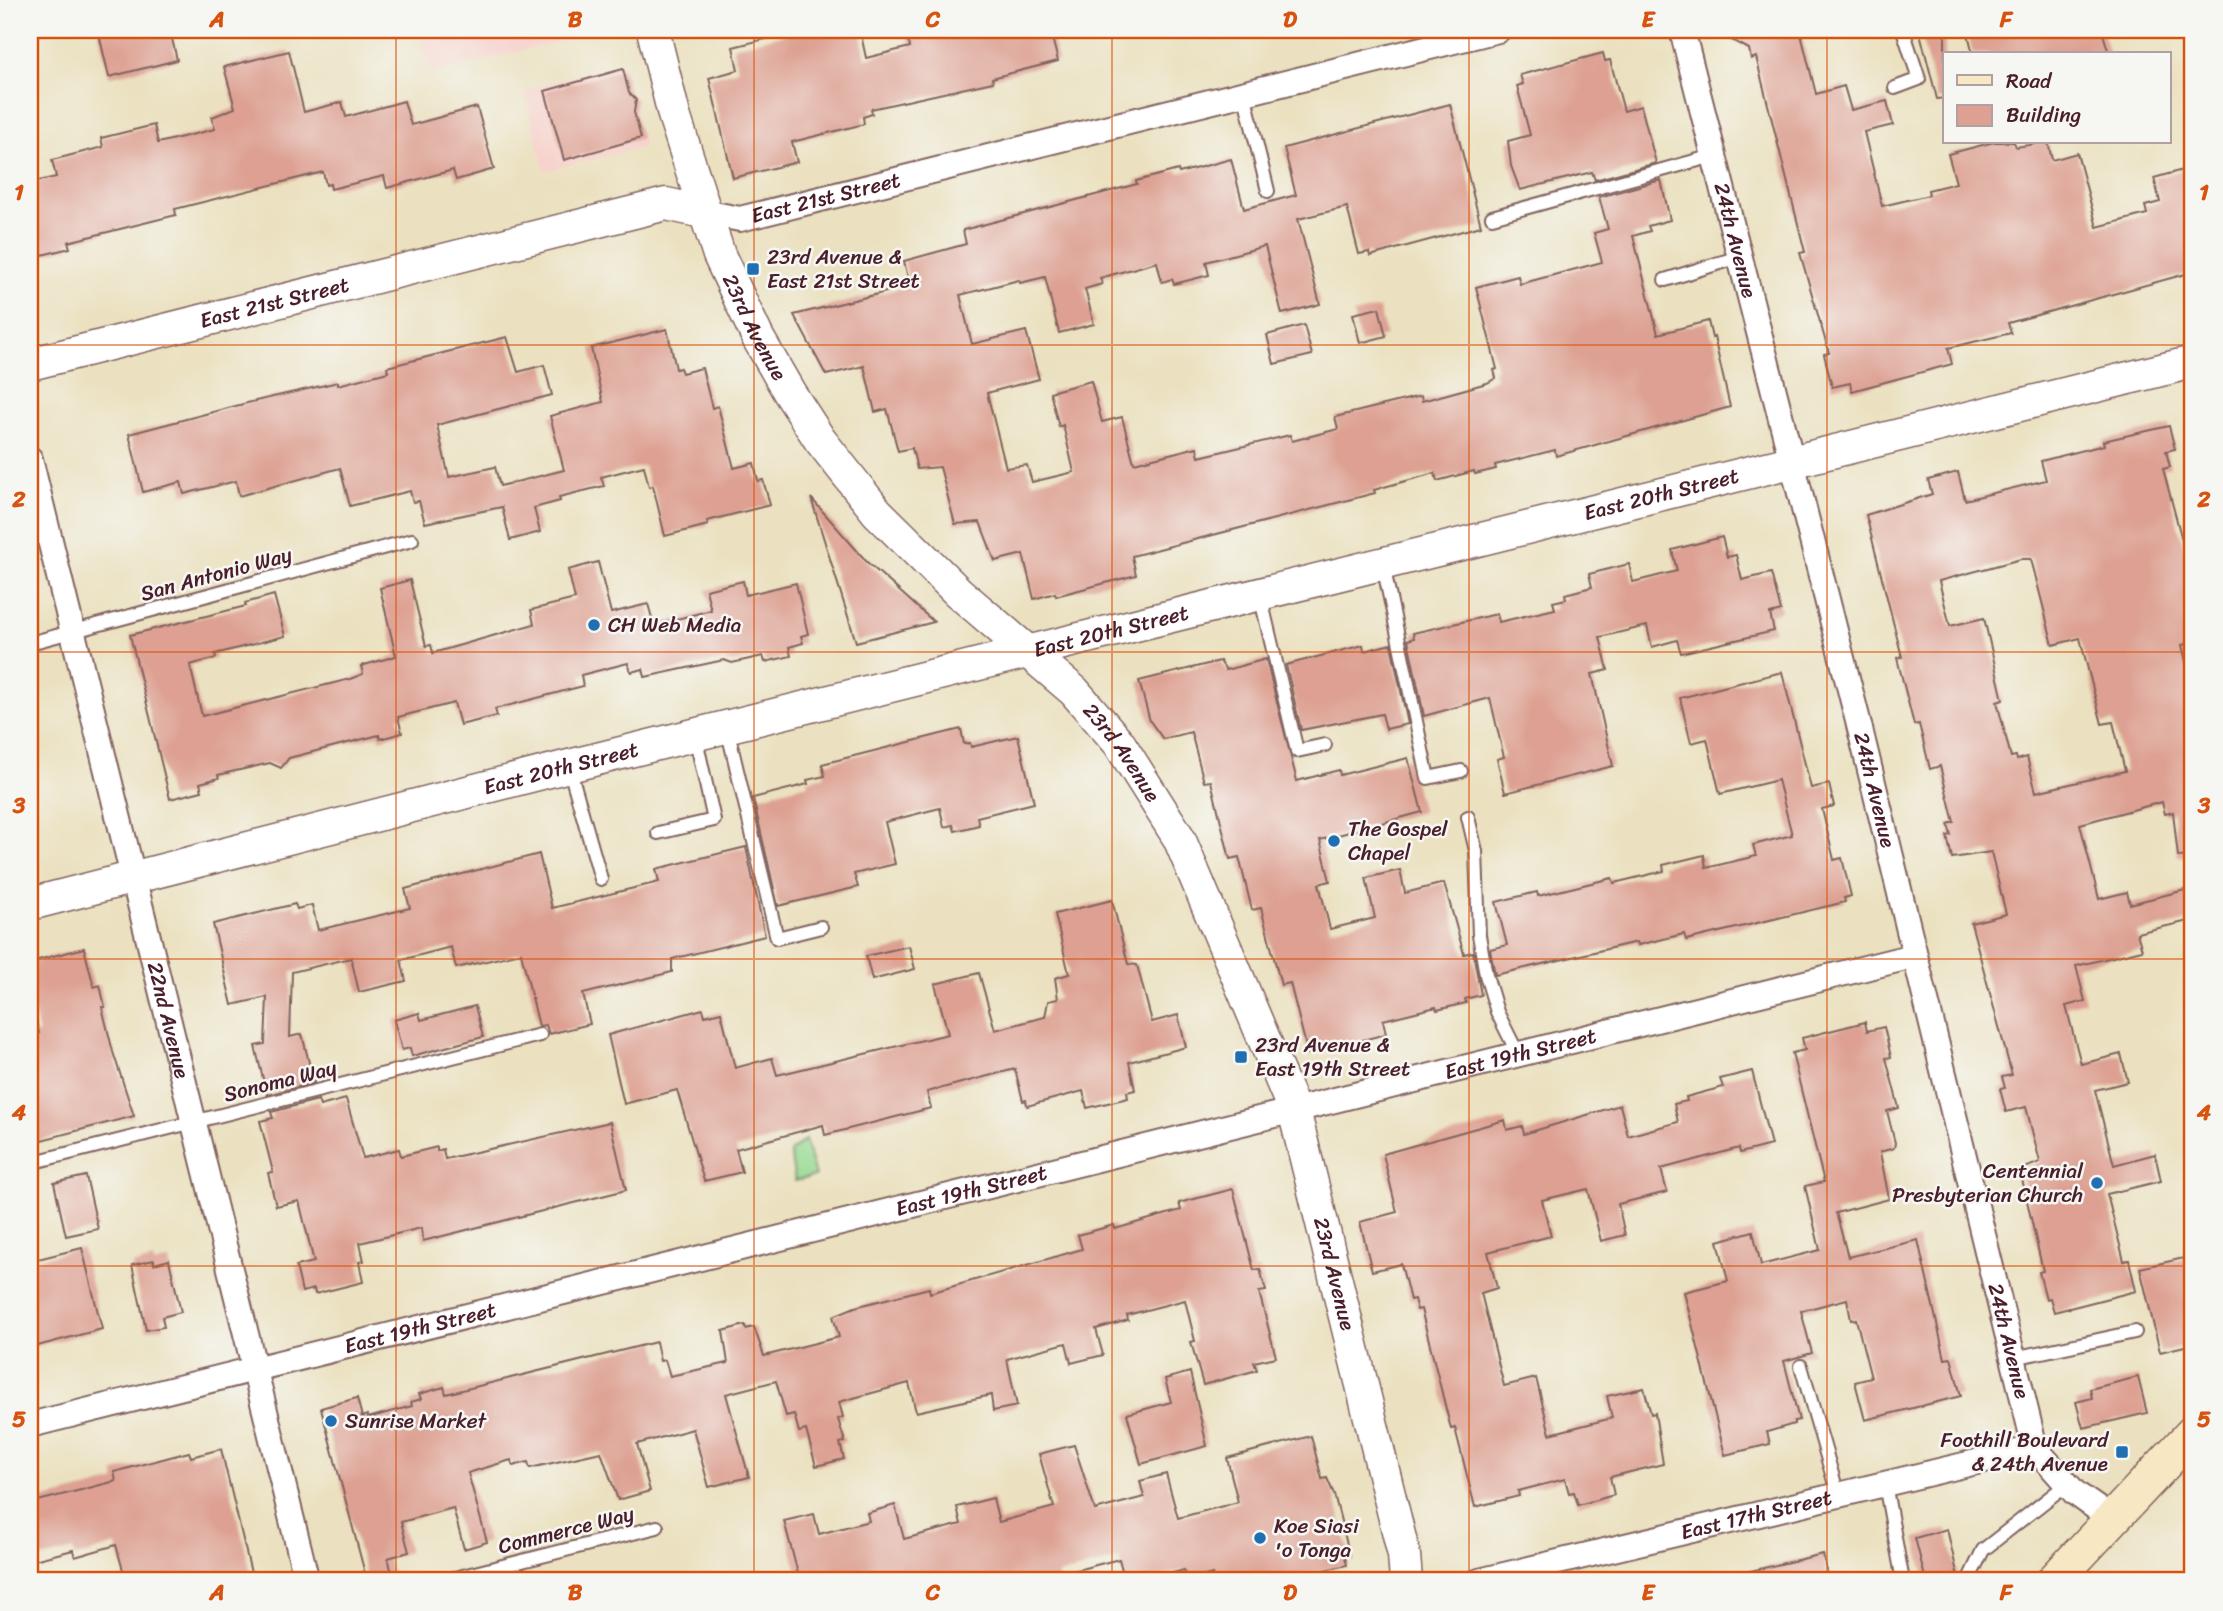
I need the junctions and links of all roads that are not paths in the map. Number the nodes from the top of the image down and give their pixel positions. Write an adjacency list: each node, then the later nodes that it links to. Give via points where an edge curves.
1 (653, 30): 10 (street, 23rd Avenue)
2 (1498, 30): 5 (street, East 21st Street)
3 (1682, 30): 8 (street, 24th Avenue)
4 (1903, 30): 6 (lane, via 1919,79)
5 (1470, 33): 7 (street, East 21st Street)
6 (1895, 88)
7 (1244, 93): 9 (lane); 10 (street, East 21st Street, via 740,219)
8 (1713, 156): 11 (lane); 12 (street, 24th Avenue)
9 (1268, 191)
10 (703, 212): 15 (street, East 21st Street, via 666,204); 23 (street, 23rd Avenue, via 758,338 820,440 877,512 958,592)
11 (1492, 217)
12 (1739, 257): 13 (lane); 17 (street, 24th Avenue)
13 (1665, 280)
14 (2193, 362): 17 (street, East 20th Street)
15 (30, 364)
16 (30, 458): 21 (street, 22nd Avenue)
17 (1791, 464): 19 (street, East 20th Street); 35 (street, 24th Avenue)
18 (412, 540): 21 (lane, San Antonio Way)
19 (1383, 565): 20 (street, East 20th Street); 28 (lane, via 1428,778)
20 (1260, 595): 23 (street, East 20th Street); 26 (lane, via 1297,751)
21 (73, 633): 22 (lane, San Antonio Way); 31 (street, 22nd Avenue)
22 (30, 643)
23 (1030, 651): 24 (street, East 20th Street); 38 (street, 23rd Avenue, via 1074,691 1119,743 1160,804 1184,849)
24 (727, 727): 25 (street, East 20th Street); 34 (lane, via 777,938)
25 (695, 735): 27 (street, East 20th Street); 30 (lane, via 714,820)
26 (1325, 745)
27 (569, 766): 31 (street, East 20th Street); 32 (lane)
28 (1461, 771)
29 (1468, 817): 37 (lane, via 1476,851 1479,935 1486,975 1497,1012)
30 (657, 834)
31 (135, 878): 33 (street, East 20th Street); 39 (street, 22nd Avenue)
32 (601, 879)
33 (30, 904)
34 (821, 927)
35 (1913, 956): 37 (street, East 19th Street); 42 (street, 24th Avenue)
36 (540, 1035): 39 (lane, Sonoma Way)
37 (1518, 1054): 38 (street, East 19th Street)
38 (1294, 1110): 44 (street, East 19th Street); 55 (street, 23rd Avenue, via 1404,1555)
39 (193, 1123): 40 (lane, Sonoma Way); 44 (street, 22nd Avenue)
40 (30, 1163)
41 (2135, 1332): 42 (lane)
42 (2014, 1358): 47 (street, 24th Avenue)
43 (1801, 1366): 50 (lane)
44 (254, 1371): 45 (street, East 19th Street); 53 (street, 22nd Avenue)
45 (30, 1425)
46 (2193, 1433): 51 (main road)
47 (2035, 1448): 48 (street, 24th Avenue); 49 (street, East 17th Street)
48 (2067, 1483): 51 (street, 24th Avenue); 58 (lane, via 1983,1550)
49 (1885, 1484): 50 (street, East 17th Street); 57 (lane)
50 (1838, 1495): 56 (street, East 17th Street)
51 (2112, 1519): 59 (main road)
52 (657, 1527): 54 (lane, Commerce Way)
53 (307, 1581)
54 (443, 1581)
55 (1406, 1581)
56 (1479, 1581)
57 (1903, 1581)
58 (1968, 1581)
59 (2054, 1581)

